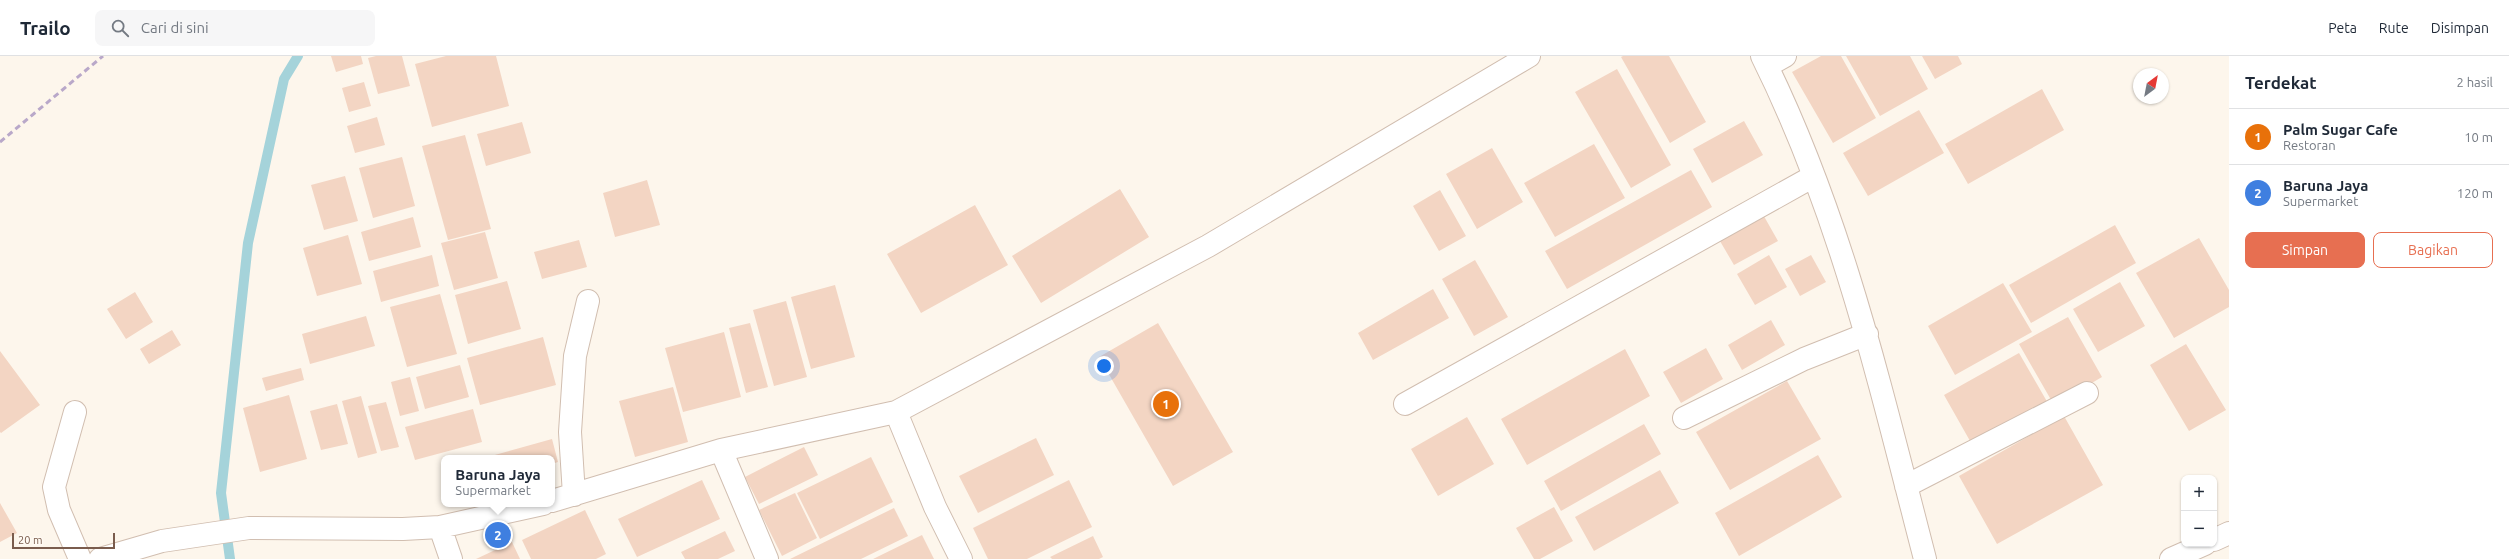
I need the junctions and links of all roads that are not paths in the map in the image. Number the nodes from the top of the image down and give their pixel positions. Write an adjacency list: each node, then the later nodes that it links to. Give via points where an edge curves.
1 (1529, 56): 9 (street, via 1208,246)
2 (1772, 59): 3 (street)
3 (1814, 176): 5 (street, via 1827,204); 7 (street)
4 (588, 301): 13 (street, via 575,356 570,432)
5 (1867, 334): 10 (street, via 1804,359); 12 (street)
6 (2087, 393): 12 (street)
7 (1405, 404)
8 (75, 412): 20 (street, via 54,487 58,510)
9 (896, 412): 11 (street); 24 (street, via 935,507)
10 (1684, 418)
11 (721, 450): 13 (street); 23 (street)
12 (1906, 486): 25 (street)
13 (574, 494): 14 (street)
14 (555, 500)
15 (530, 507): 16 (street)
16 (440, 527): 21 (street, via 249,528 162,541); 22 (street)
17 (2229, 533): 18 (street)
18 (2217, 539)
19 (2198, 547): 26 (street)
20 (80, 559)
21 (100, 559)
22 (451, 559)
23 (767, 559)
24 (960, 559)
25 (1925, 559)
26 (2171, 559)

